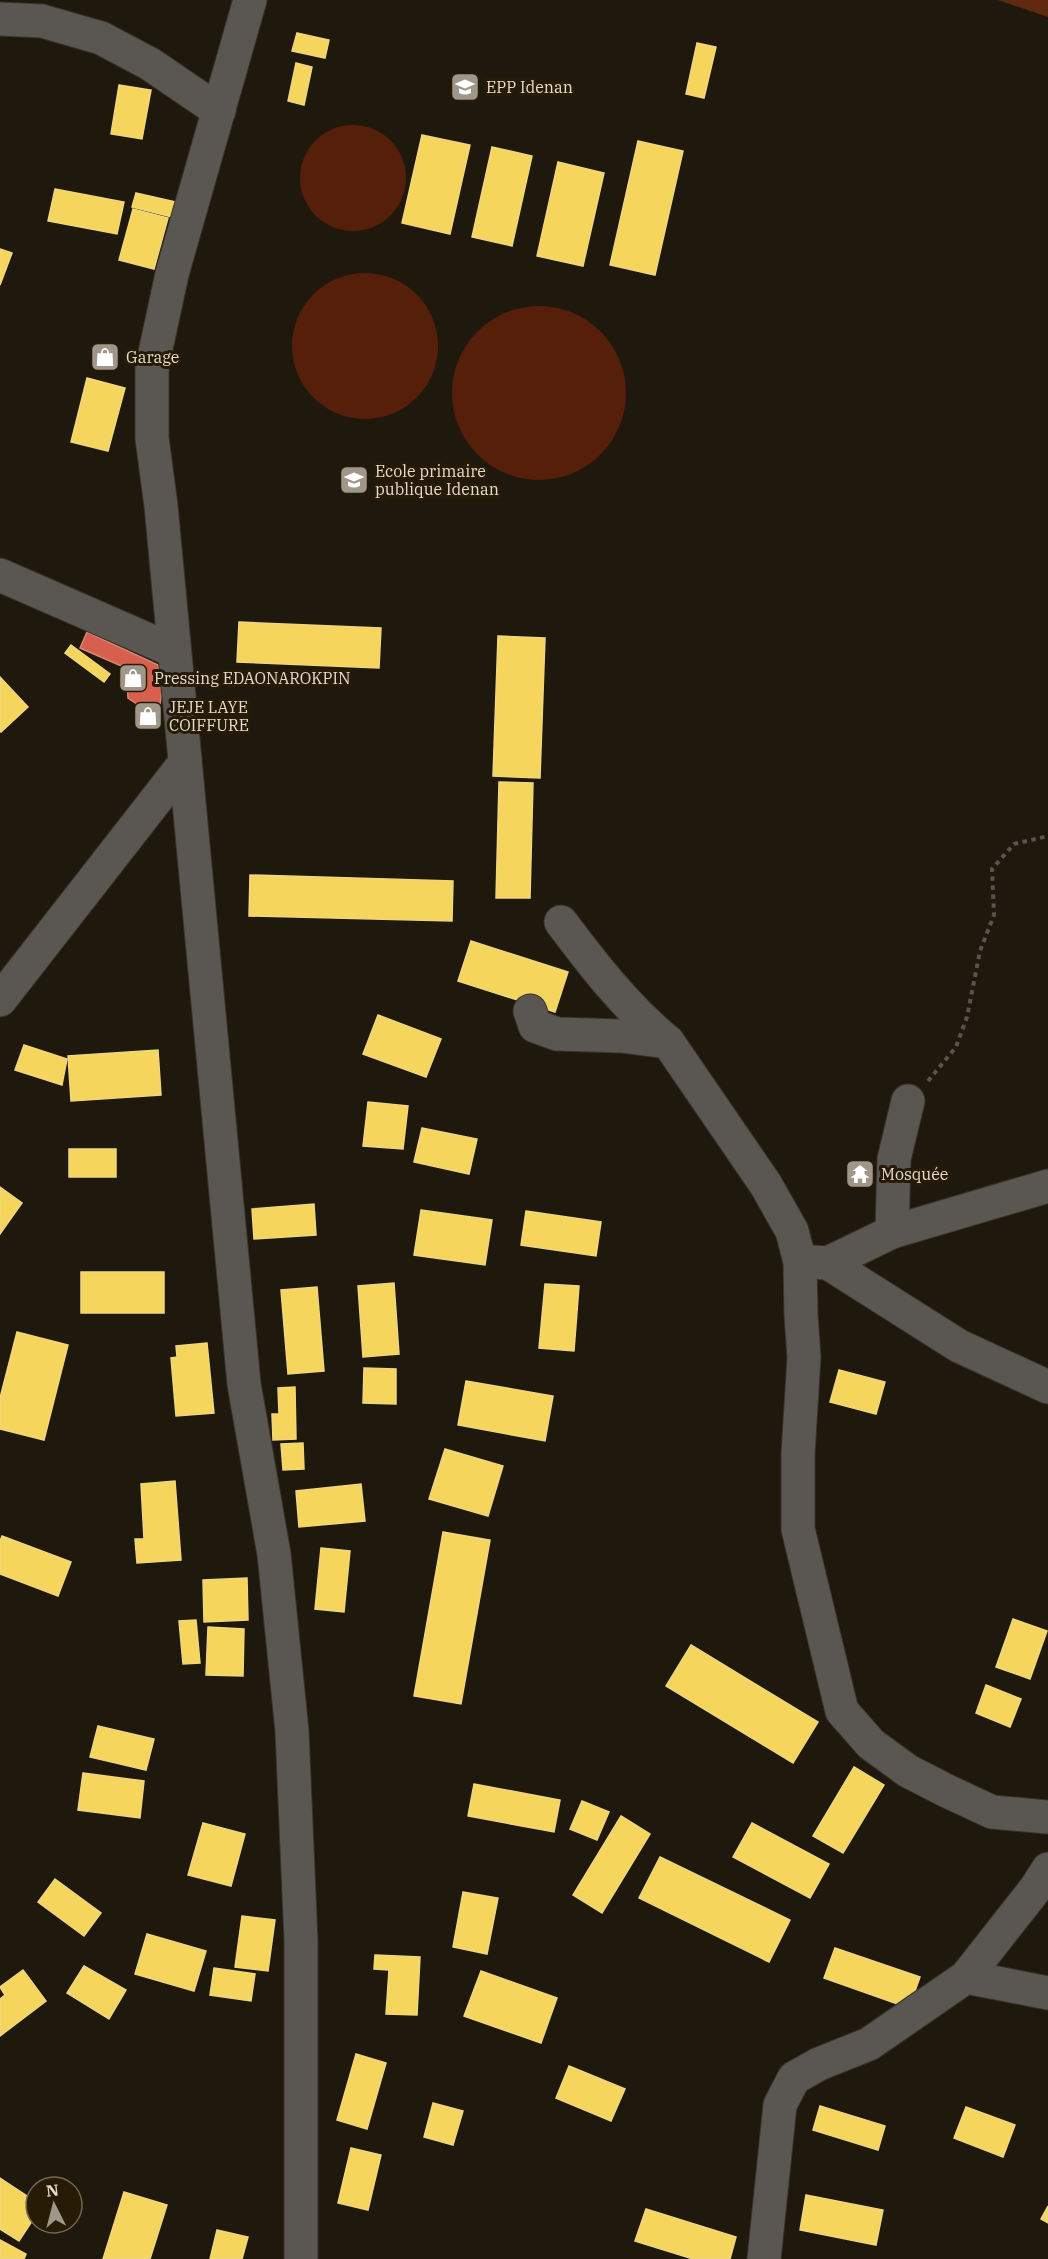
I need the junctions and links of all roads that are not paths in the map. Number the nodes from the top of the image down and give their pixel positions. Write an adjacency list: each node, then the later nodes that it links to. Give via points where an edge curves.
1 (250, 0): 3 (street)
2 (0, 19): 3 (street, via 42,21 102,38 150,64)
3 (219, 111): 5 (street, via 172,274 152,367 153,438)
4 (0, 575): 5 (street)
5 (174, 651): 6 (street)
6 (184, 764): 8 (street); 20 (street, via 244,1384 274,1554 292,1731 301,1941)
7 (561, 922): 10 (street, via 608,984)
8 (0, 1000)
9 (530, 1011): 10 (street, via 535,1026 557,1034)
10 (668, 1042): 14 (street)
11 (908, 1101): 13 (street, via 894,1159)
12 (1048, 1186): 13 (street)
13 (892, 1232): 14 (street)
14 (814, 1262): 15 (street, via 959,1346); 16 (street, via 801,1315 804,1357 798,1530 842,1711 871,1744 908,1771 992,1812)
15 (1048, 1386)
16 (1048, 1817)
17 (1048, 1869): 18 (street)
18 (966, 1977): 19 (street); 21 (street, via 868,2044 794,2079 780,2105)
19 (1048, 1993)
20 (301, 2259)
21 (764, 2259)

